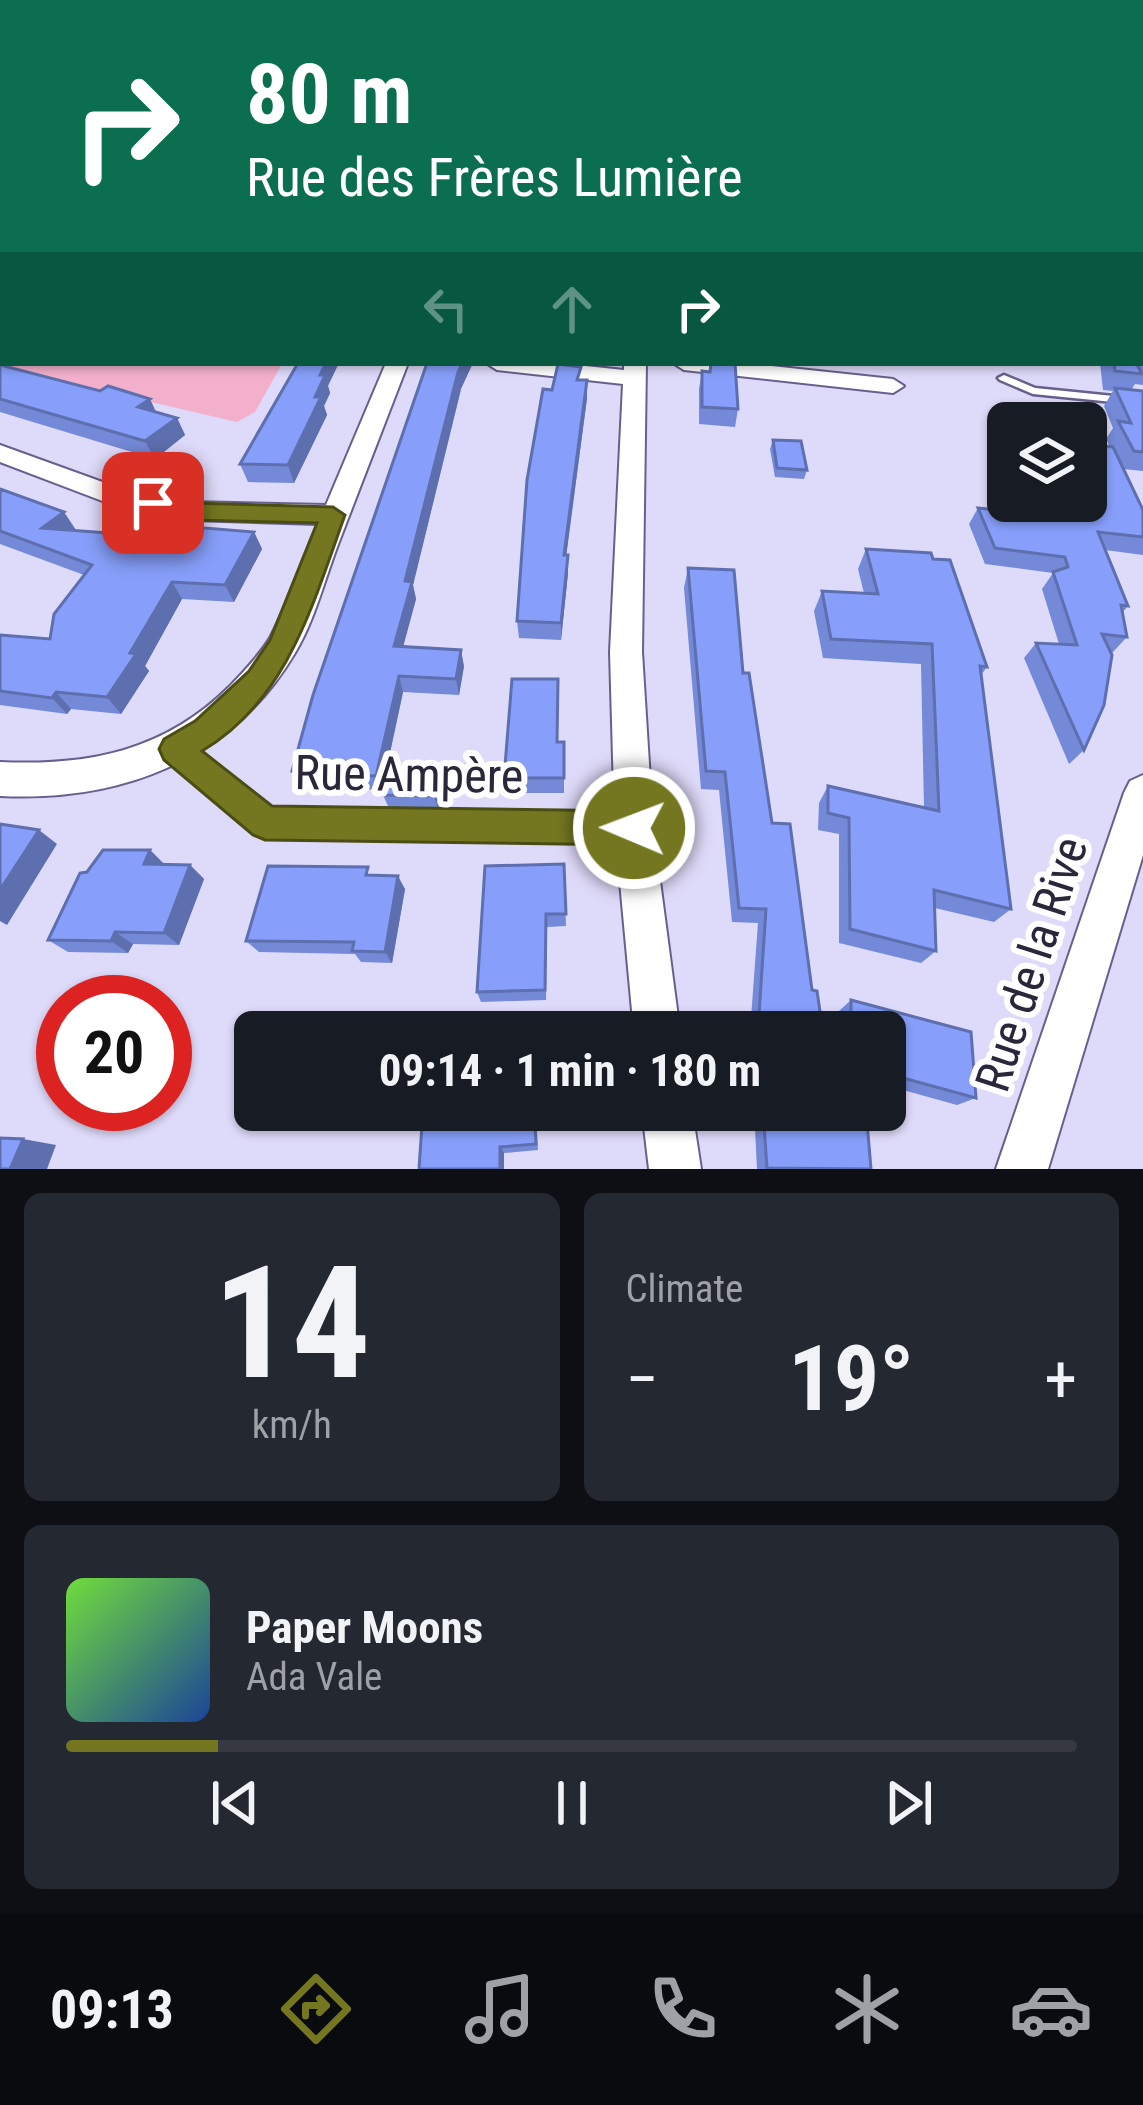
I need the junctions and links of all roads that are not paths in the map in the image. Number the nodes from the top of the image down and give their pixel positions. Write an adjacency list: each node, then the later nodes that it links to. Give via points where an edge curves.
1 (396, 366): 9 (street)
2 (548, 366): 4 (street)
3 (712, 366): 6 (street)
4 (634, 371): 13 (street, via 626,652)
5 (1004, 377): 7 (lane, via 1033,391)
6 (892, 386)
7 (1143, 402)
8 (0, 453): 9 (street, via 114,496 191,512)
9 (333, 515): 10 (street, via 283,645 260,680)
10 (176, 749): 11 (street, via 94,779); 13 (lane, Rue Ampère, via 265,823)
11 (0, 778)
12 (1143, 793): 14 (street, Rue de la Rive)
13 (634, 828): 15 (street)
14 (1135, 849): 18 (street, Rue de la Rive)
15 (655, 1011)
16 (670, 1131): 17 (street)
17 (675, 1169)
18 (1022, 1169)

